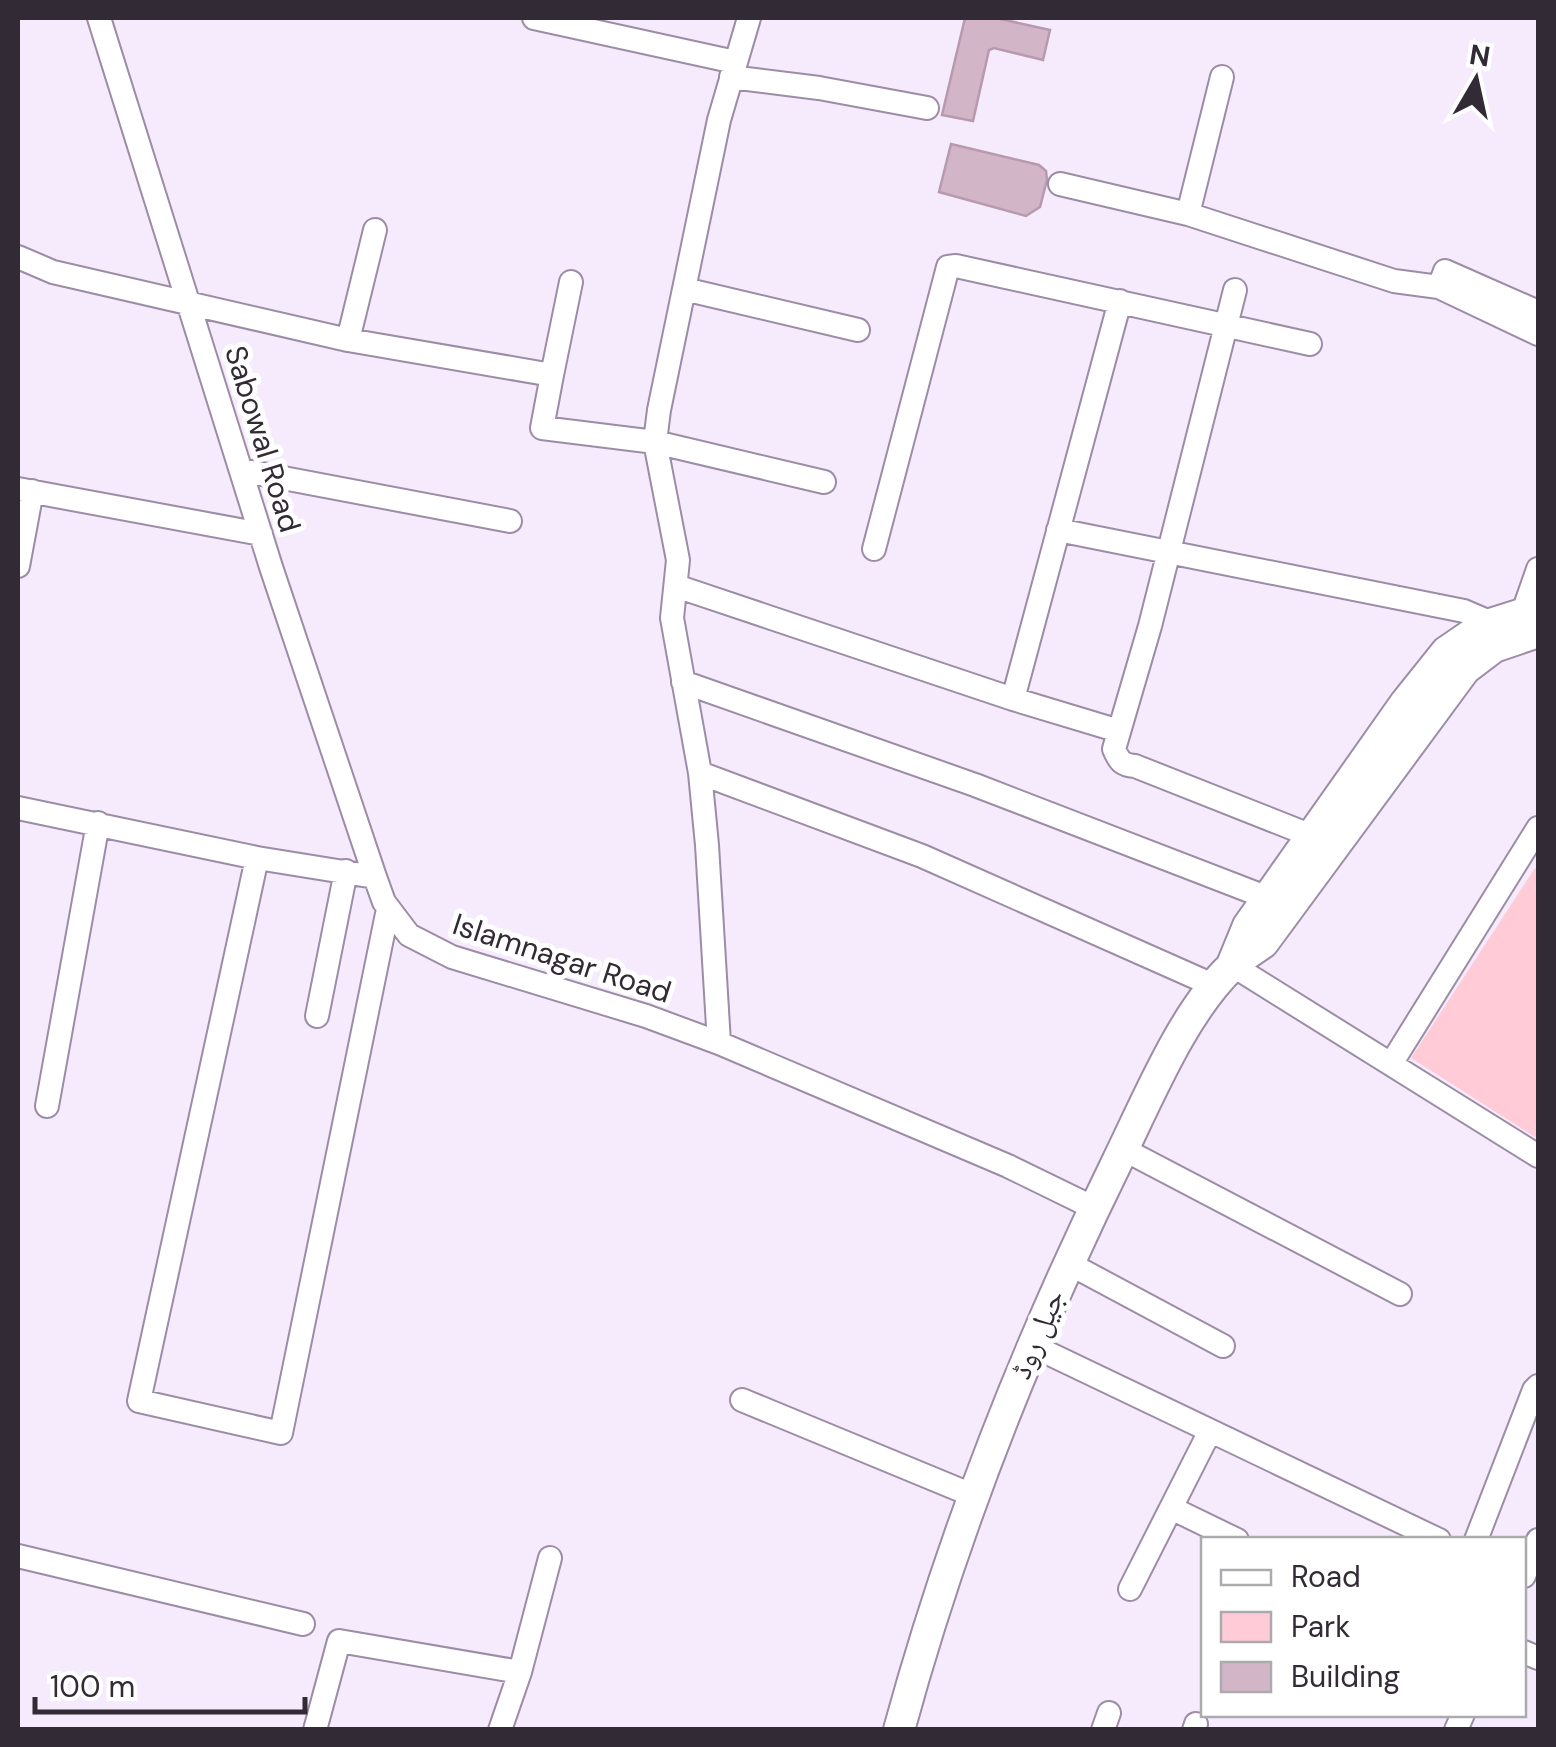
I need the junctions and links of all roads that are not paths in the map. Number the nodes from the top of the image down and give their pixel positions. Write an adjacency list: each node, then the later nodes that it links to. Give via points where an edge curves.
1 (99, 18): 16 (street, Sabowal Road)
2 (749, 18): 4 (street)
3 (545, 19): 4 (street)
4 (733, 69): 6 (street); 13 (street)
5 (1222, 77): 8 (street)
6 (928, 108)
7 (1060, 184): 8 (street)
8 (1188, 214): 12 (street, via 1394,280)
9 (375, 230): 21 (street)
10 (18, 257): 16 (street, via 53,272)
11 (571, 282): 23 (street)
12 (1439, 287): 17 (street, via 1445,271); 20 (street)
13 (684, 289): 19 (street); 24 (street)
14 (1235, 290): 18 (street)
15 (1120, 301): 18 (street); 29 (street); 31 (street, via 948,268)
16 (190, 303): 21 (street); 25 (street, Sabowal Road)
17 (1538, 312)
18 (1227, 324): 22 (street); 32 (street)
19 (858, 330)
20 (1538, 334)
21 (348, 340): 23 (street)
22 (1310, 344)
23 (552, 376): 24 (street, via 542,428)
24 (655, 442): 26 (street); 35 (street, via 678,560)
25 (241, 470): 28 (street); 30 (street, Sabowal Road)
26 (824, 482)
27 (24, 490): 30 (street); 33 (street)
28 (510, 521)
29 (1058, 530): 32 (street); 38 (street)
30 (261, 534): 47 (street, Sabowal Road)
31 (874, 550)
32 (1168, 552): 36 (street); 39 (street)
33 (18, 566)
34 (1538, 569): 36 (street)
35 (676, 586): 37 (street, via 672,618); 38 (street)
36 (1521, 621): 44 (main road, via 1446,652); 50 (main road, via 1465,668 1263,943)
37 (683, 682): 40 (street); 48 (street)
38 (1013, 699): 39 (street)
39 (1119, 731): 44 (street, via 1114,749 1124,765)
40 (700, 773): 50 (street); 52 (street)
41 (18, 808): 42 (street)
42 (98, 823): 45 (street); 54 (street)
43 (1538, 828): 53 (street)
44 (1312, 836): 48 (main road)
45 (258, 858): 46 (street); 49 (street, via 138,1401 281,1432)
46 (346, 871): 47 (street); 51 (street)
47 (375, 877): 49 (street, Islamnagar Road)
48 (1268, 898): 50 (main road)
49 (388, 909): 52 (street, Islamnagar Road, via 409,936 452,957)
50 (1224, 976): 53 (street); 55 (main road, جیل روڈ, via 1160,1075)
51 (317, 1016)
52 (719, 1042): 57 (street, Islamnagar Road)
53 (1390, 1064): 56 (street)
54 (48, 1106)
55 (1123, 1149): 57 (main road, جیل روڈ); 59 (street)
56 (1538, 1156)
57 (1094, 1208): 58 (main road, جیل روڈ)
58 (1068, 1264): 60 (main road, جیل روڈ); 61 (street)
59 (1400, 1294)
60 (1031, 1345): 64 (street); 65 (main road, جیل روڈ)
61 (1224, 1346)
62 (1538, 1386): 69 (street)
63 (742, 1400): 65 (street)
64 (1210, 1431): 66 (street); 68 (street)
65 (972, 1496): 79 (main road, جیل روڈ)
66 (1171, 1508): 67 (street); 74 (street)
67 (1231, 1537)
68 (1432, 1537)
69 (1477, 1537)
70 (1538, 1540): 73 (street)
71 (18, 1556): 75 (street)
72 (550, 1558): 76 (street)
73 (1526, 1571)
74 (1130, 1589)
75 (303, 1624)
76 (520, 1672): 77 (street, via 339,1641); 78 (street)
77 (315, 1730)
78 (500, 1730)
79 (899, 1730)

